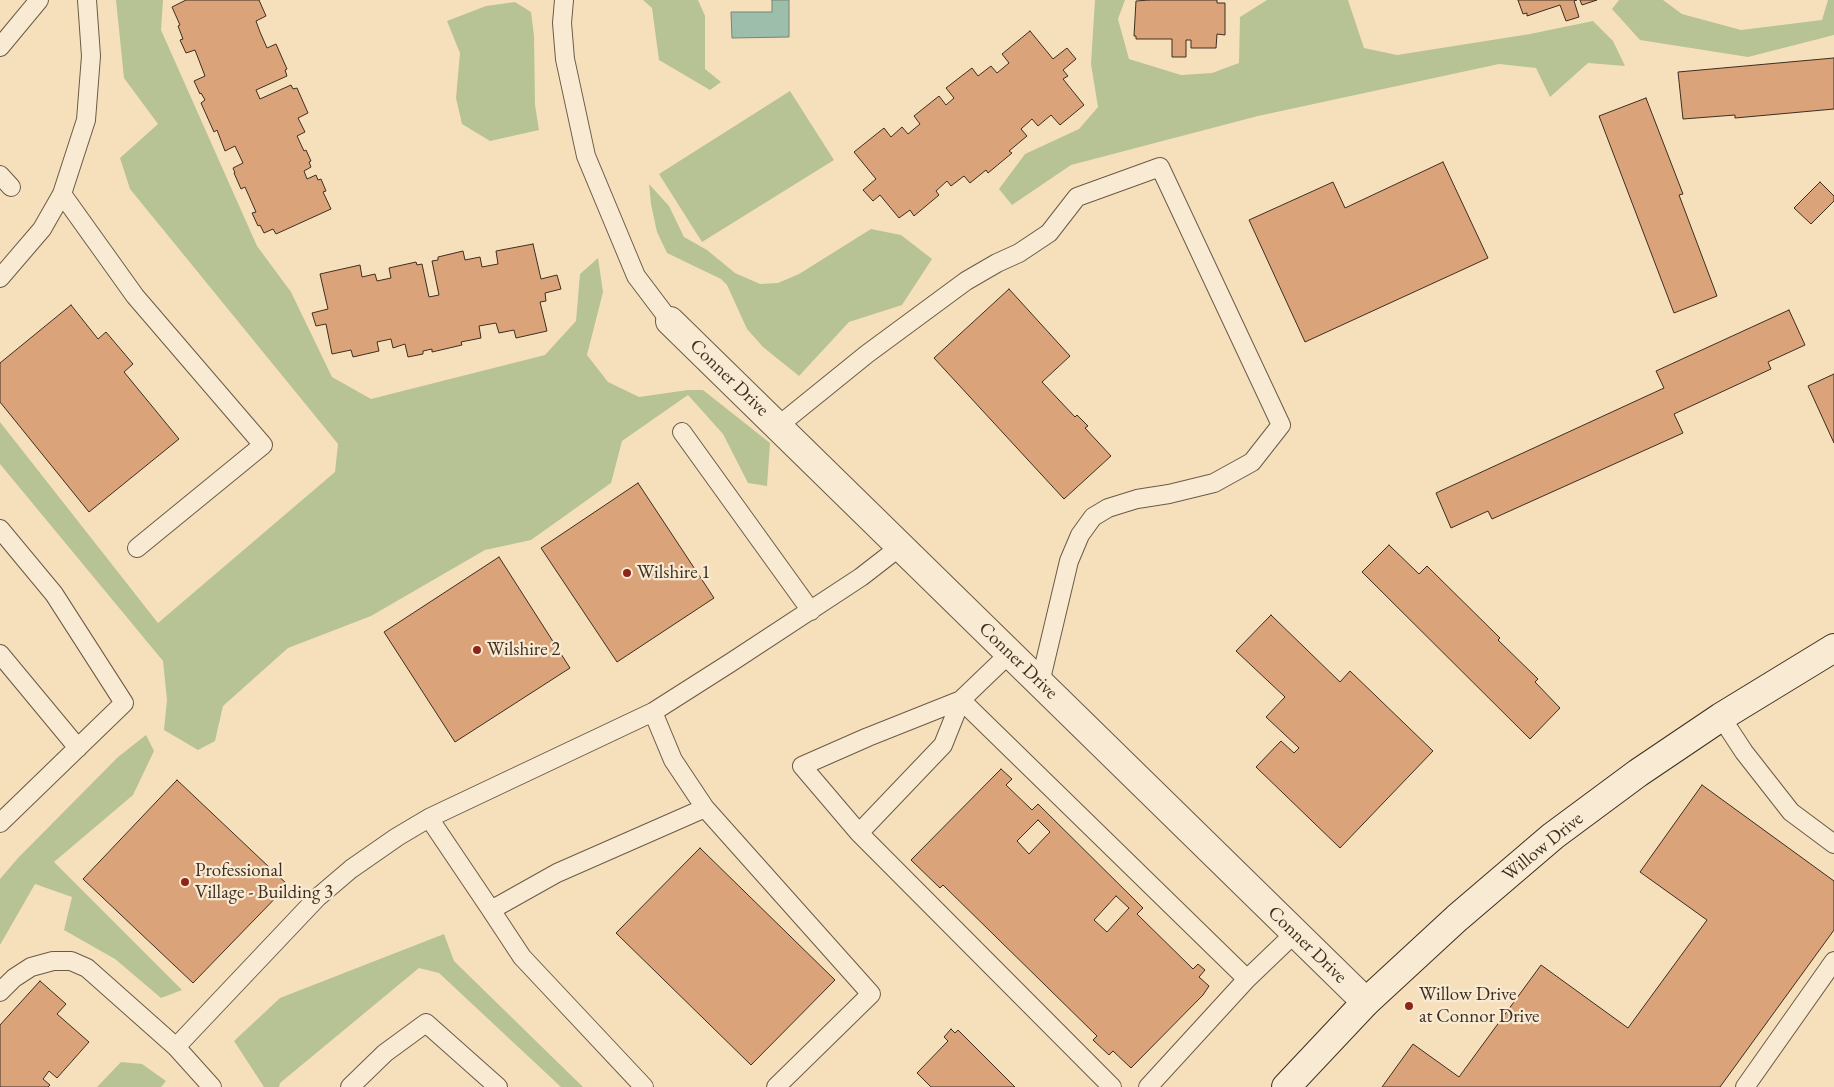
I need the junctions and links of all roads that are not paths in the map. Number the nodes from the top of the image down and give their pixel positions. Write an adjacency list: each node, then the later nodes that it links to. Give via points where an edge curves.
1 (39, 0): 4 (lane)
2 (87, 0): 5 (lane, via 91,56 86,120)
3 (564, 0): 7 (lane, via 565,59 586,156 636,276)
4 (0, 47)
5 (62, 194): 6 (lane, via 42,229); 12 (lane, via 135,296 263,445)
6 (0, 278)
7 (670, 321): 8 (street, Conner Drive)
8 (778, 426): 11 (street, Conner Drive); 17 (lane, via 867,354 966,281 1049,234 1077,197 1160,168 1281,425 1252,462 1214,483 1136,499 1108,508 1093,517 1080,534 1069,561)
9 (682, 432): 13 (lane)
10 (0, 529): 21 (lane, via 54,594 124,703)
11 (901, 546): 13 (lane); 15 (street, Conner Drive)
12 (137, 548)
13 (810, 611): 19 (lane)
14 (1834, 648): 20 (street, Willow Drive)
15 (1010, 653): 17 (street, Conner Drive); 18 (lane)
16 (0, 654): 21 (lane)
17 (1040, 683): 28 (street, Conner Drive)
18 (961, 700): 25 (lane, via 943,745); 25 (lane, via 802,766); 30 (lane)
19 (653, 712): 22 (lane, via 673,760); 23 (lane)
20 (1721, 717): 26 (lane, via 1791,812); 32 (street, Willow Drive, via 1553,836)
21 (78, 748): 24 (lane)
22 (705, 808): 27 (lane, via 557,873); 38 (lane, via 871,994)
23 (429, 818): 27 (lane); 33 (lane, via 351,869 317,898)
24 (0, 823)
25 (859, 834): 39 (lane)
26 (1834, 844)
27 (491, 910): 37 (lane, via 522,956)
28 (1295, 933): 30 (lane); 32 (street, Conner Drive)
29 (1834, 961): 42 (lane)
30 (1247, 979): 40 (lane)
31 (0, 992): 33 (lane, via 31,967 53,961 71,961 87,968)
32 (1366, 1002): 41 (street, Willow Drive)
33 (176, 1047): 34 (lane)
34 (206, 1085)
35 (350, 1087): 36 (lane, via 385,1053 426,1023)
36 (498, 1087)
37 (644, 1087)
38 (776, 1087)
39 (1112, 1087)
40 (1148, 1087)
41 (1286, 1087)
42 (1745, 1087)

